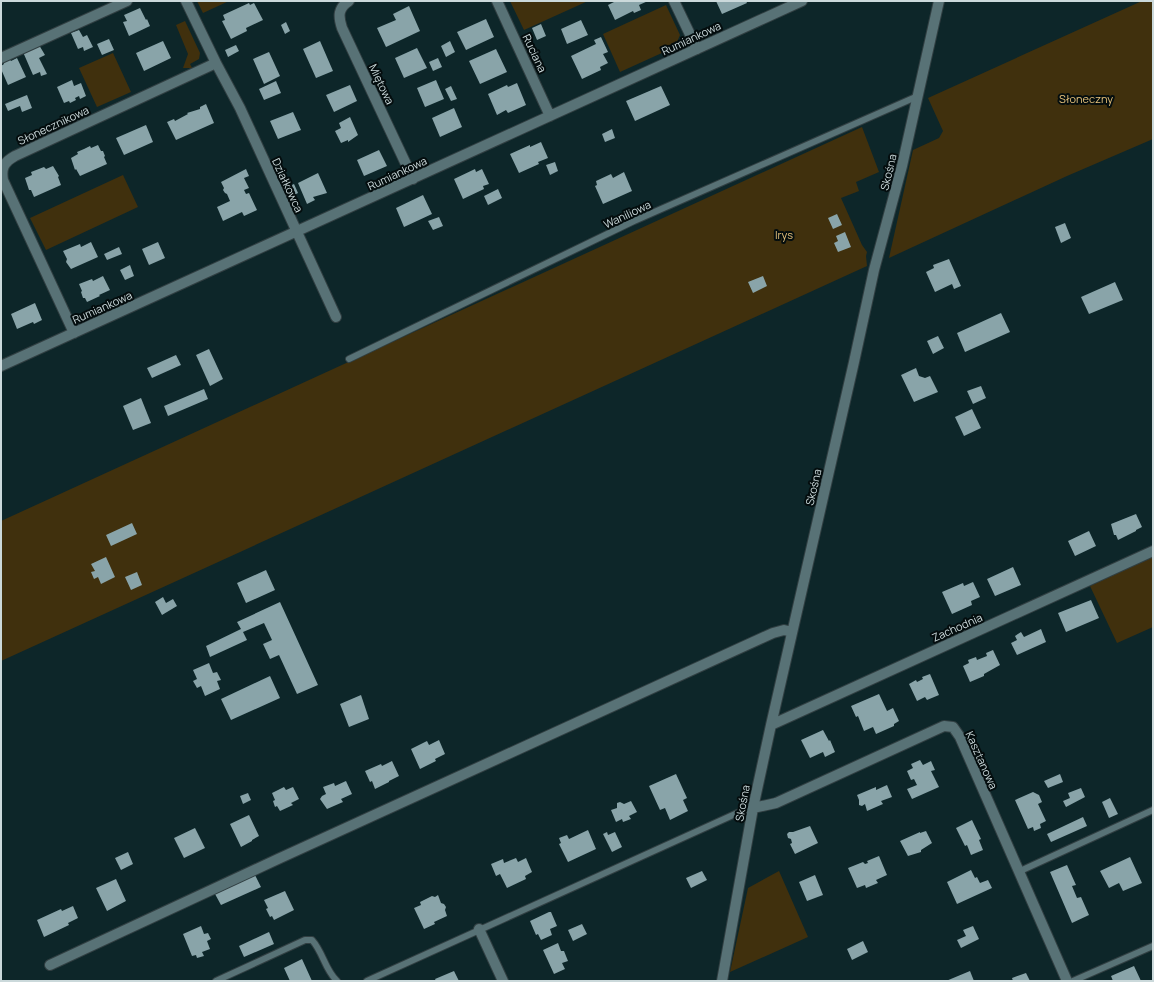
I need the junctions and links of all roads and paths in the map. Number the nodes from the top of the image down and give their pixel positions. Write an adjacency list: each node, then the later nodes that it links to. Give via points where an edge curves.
1 (127, 1): 9 (street)
2 (186, 1): 10 (street, Działkowca)
3 (349, 1): 13 (street, Miętowa, via 339,12 342,28)
4 (497, 1): 12 (street, Ruciana)
5 (674, 1): 8 (street)
6 (802, 1): 8 (street, Rumiankowa)
7 (938, 1): 11 (street, Skośna)
8 (697, 49): 12 (street, Rumiankowa)
9 (1, 58)
10 (216, 63): 14 (street, Działkowca, via 240,108); 16 (street, Słonecznikowa, via 15,156 2,168 3,180)
11 (918, 96): 17 (lane, Waniliowa, via 634,221); 20 (street, Skośna, via 874,270)
12 (550, 116): 13 (street, Rumiankowa)
13 (413, 179): 14 (street, Rumiankowa)
14 (297, 232): 15 (street, Działkowca); 16 (street, Rumiankowa)
15 (336, 318)
16 (74, 333): 18 (street, Rumiankowa)
17 (349, 359)
18 (1, 366)
19 (1153, 551): 21 (street, Zachodnia)
20 (792, 632): 21 (street, Skośna); 27 (street, via 784,630 773,633)
21 (771, 725): 22 (street, Skośna)
22 (752, 808): 24 (street, Kasztanowa, via 776,803 944,726 953,727 960,737); 25 (lane); 32 (street, Skośna)
23 (1153, 810): 24 (lane)
24 (1018, 872): 33 (street, Kasztanowa)
25 (479, 929): 30 (lane); 31 (street)
26 (1153, 946): 34 (lane)
27 (50, 965)
28 (216, 981): 29 (lane, via 305,940 312,940 317,946)
29 (337, 981)
30 (367, 981)
31 (503, 981)
32 (722, 981)
33 (1067, 981)
34 (1073, 981)

